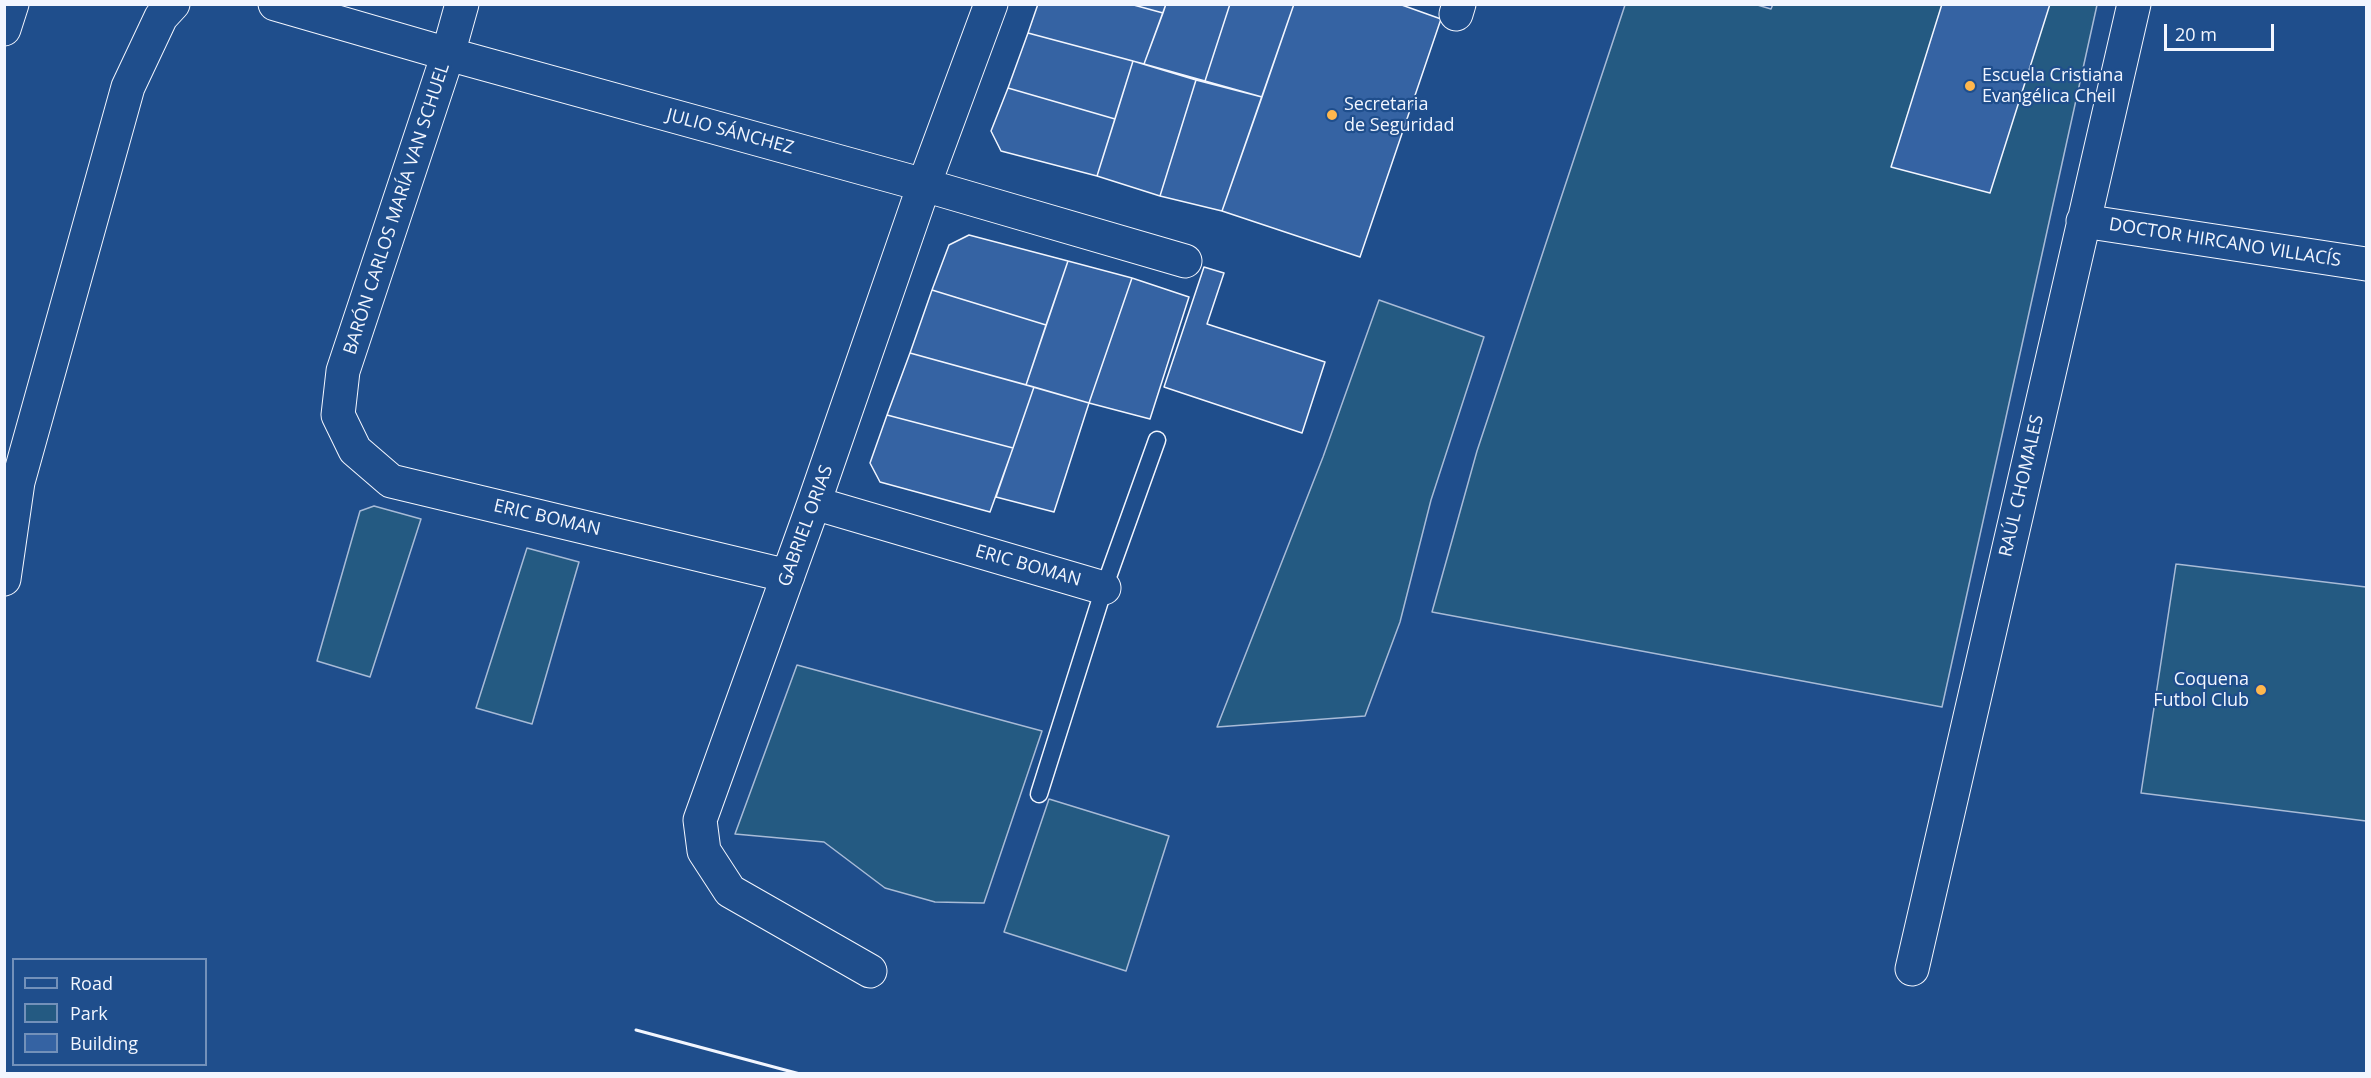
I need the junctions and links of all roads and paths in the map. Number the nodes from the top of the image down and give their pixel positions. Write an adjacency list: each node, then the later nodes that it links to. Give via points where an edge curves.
1 (12, 4): 7 (street)
2 (173, 4): 16 (street, via 161,17 128,87)
3 (275, 4): 8 (street, JULIO SÁNCHEZ)
4 (462, 4): 8 (street, BARÓN CARLOS MARÍA VAN SCHUEL)
5 (991, 4): 9 (street, GABRIEL ORIAS)
6 (2134, 4): 10 (street, RAÚL CHOMALES)
7 (4, 29)
8 (447, 54): 9 (street, JULIO SÁNCHEZ); 13 (street, BARÓN CARLOS MARÍA VAN SCHUEL, via 343,371)
9 (924, 185): 11 (street, JULIO SÁNCHEZ); 17 (street, GABRIEL ORIAS)
10 (2083, 221): 12 (street, DOCTOR HIRCANO VILLACÍS); 22 (street, RAÚL CHOMALES)
11 (1185, 261)
12 (2367, 264)
13 (338, 415): 18 (street, ERIC BOMAN, via 355,450 391,481)
14 (1157, 440): 20 (lane)
15 (4, 453): 16 (street)
16 (18, 482): 19 (street)
17 (814, 503): 18 (street, GABRIEL ORIAS); 20 (street, ERIC BOMAN)
18 (788, 576): 23 (street, GABRIEL ORIAS, via 700,820 704,851 730,891)
19 (4, 579)
20 (1104, 588): 21 (lane)
21 (1039, 794)
22 (1912, 969)
23 (870, 971)

